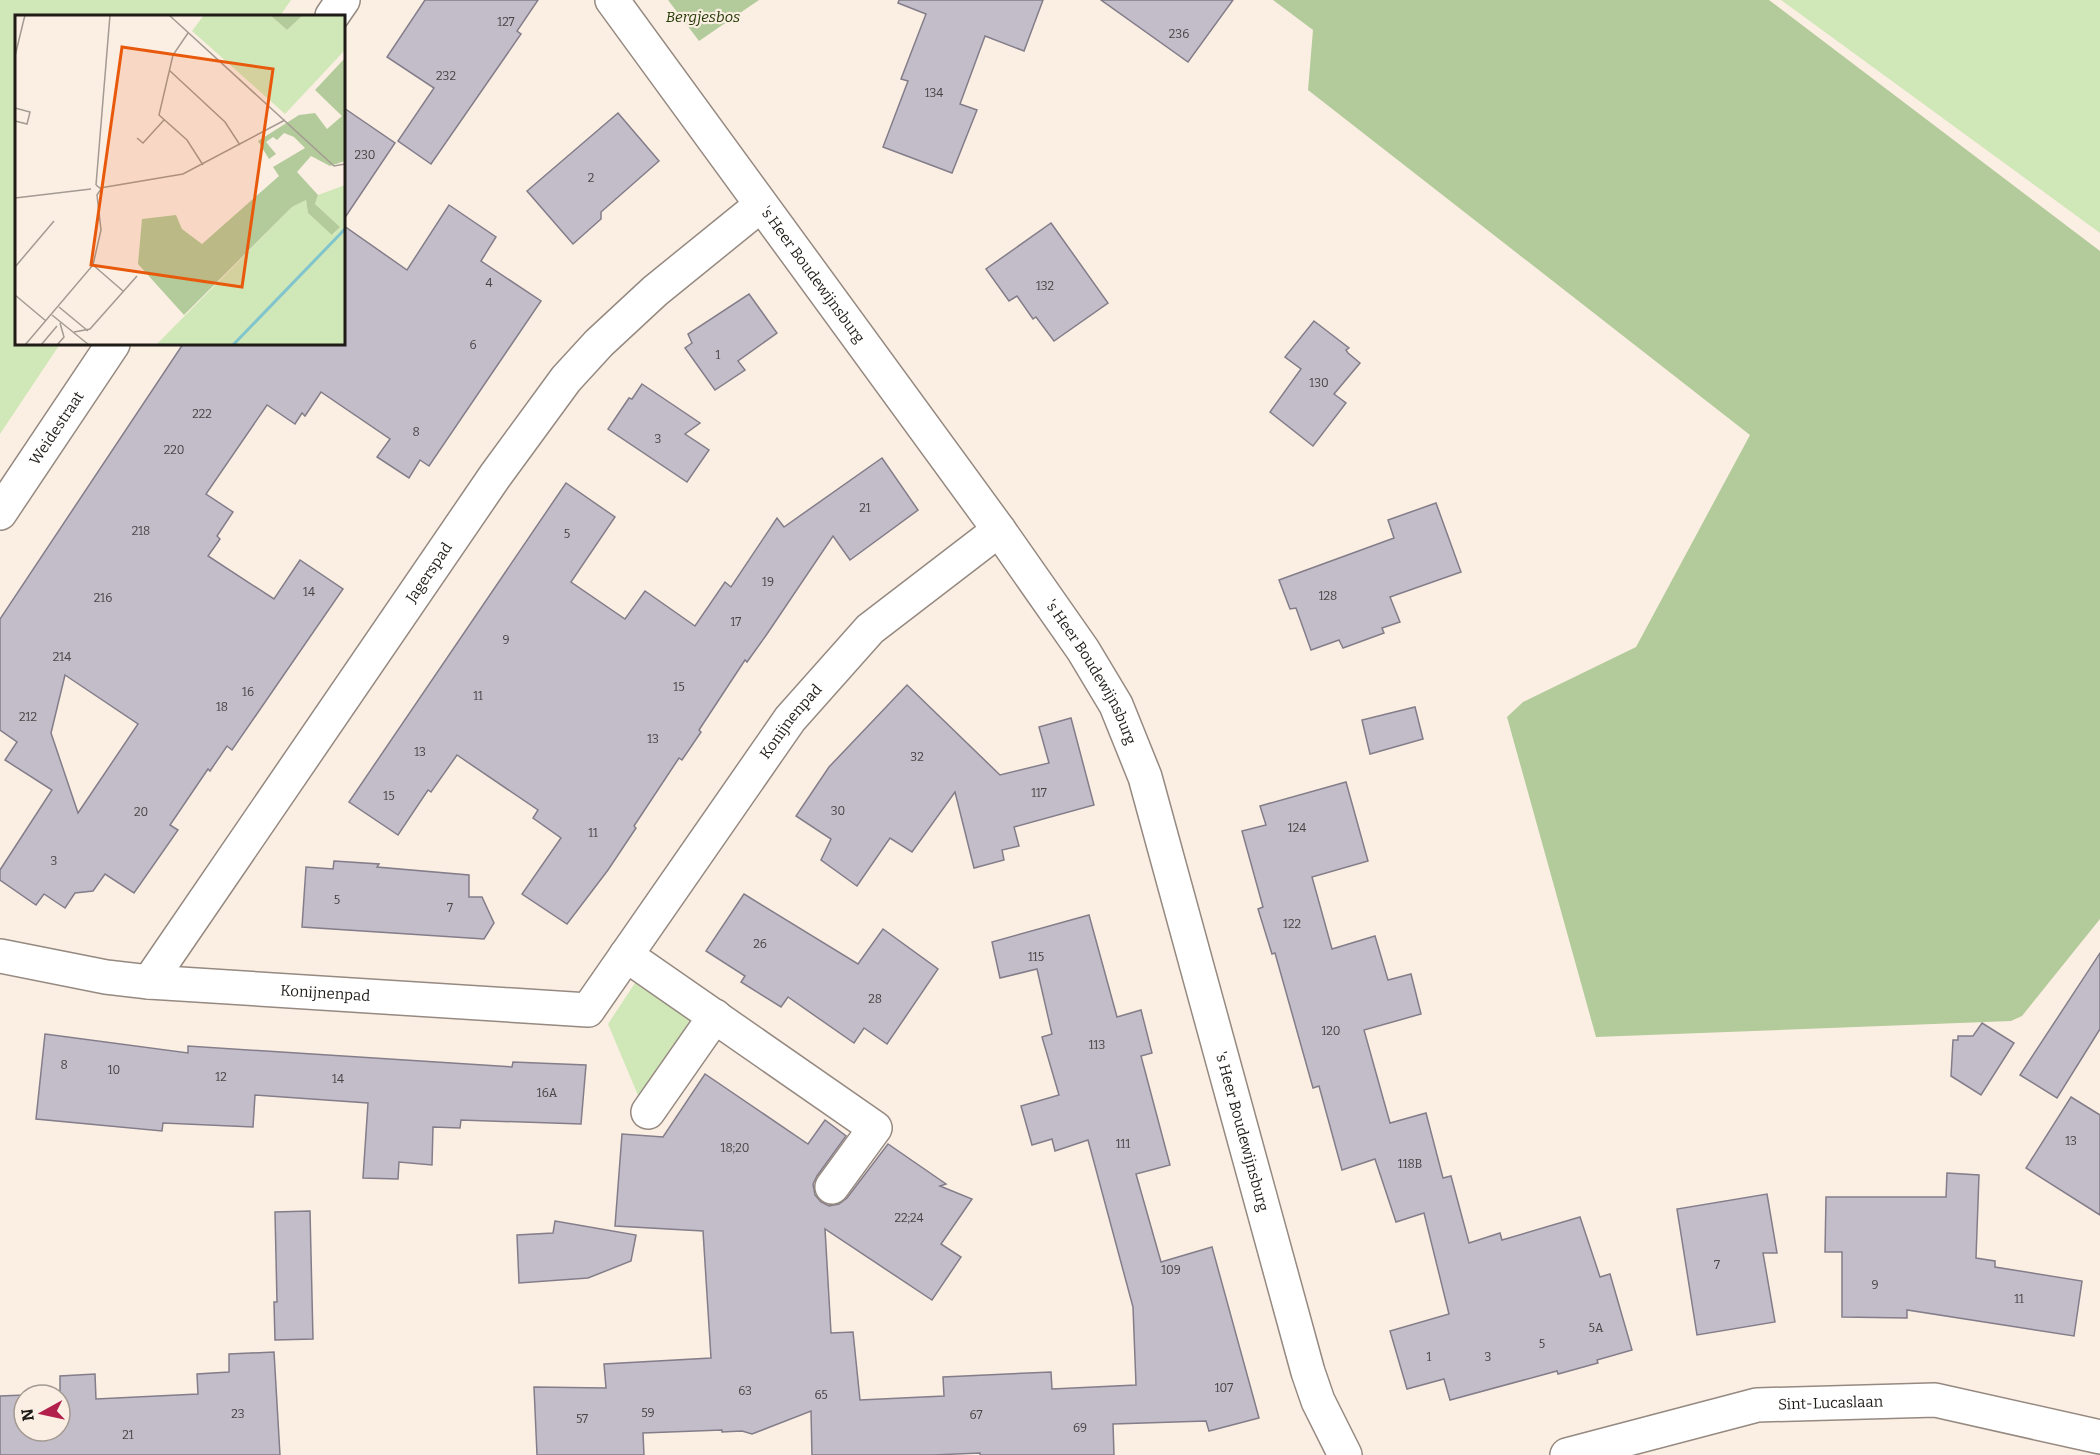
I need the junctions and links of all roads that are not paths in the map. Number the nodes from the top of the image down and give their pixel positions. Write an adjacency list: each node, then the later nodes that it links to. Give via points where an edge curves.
1 (343, 0): 3 (street)
2 (612, 0): 4 (street, 's Heer Boudewijnsburg)
3 (333, 15)
4 (761, 205): 7 (street, 's Heer Boudewijnsburg); 10 (street, Jagerspad, via 655,291 566,379 482,495)
5 (112, 345): 6 (street, Weidestraat)
6 (0, 513)
7 (999, 530): 8 (street, Konijnenpad, via 870,629 790,719); 15 (street, 's Heer Boudewijnsburg, via 1116,705 1145,777 1308,1372)
8 (626, 955): 10 (street, Konijnenpad, via 588,1010); 11 (street)
9 (0, 956): 10 (street, Konijnenpad)
10 (149, 982)
11 (715, 1016): 12 (street); 13 (street, via 875,1128)
12 (648, 1112)
13 (832, 1187)
14 (2099, 1434): 16 (street, Sint-Lucaslaan, via 1935,1400 1757,1405)
15 (1345, 1455)
16 (1567, 1455)

